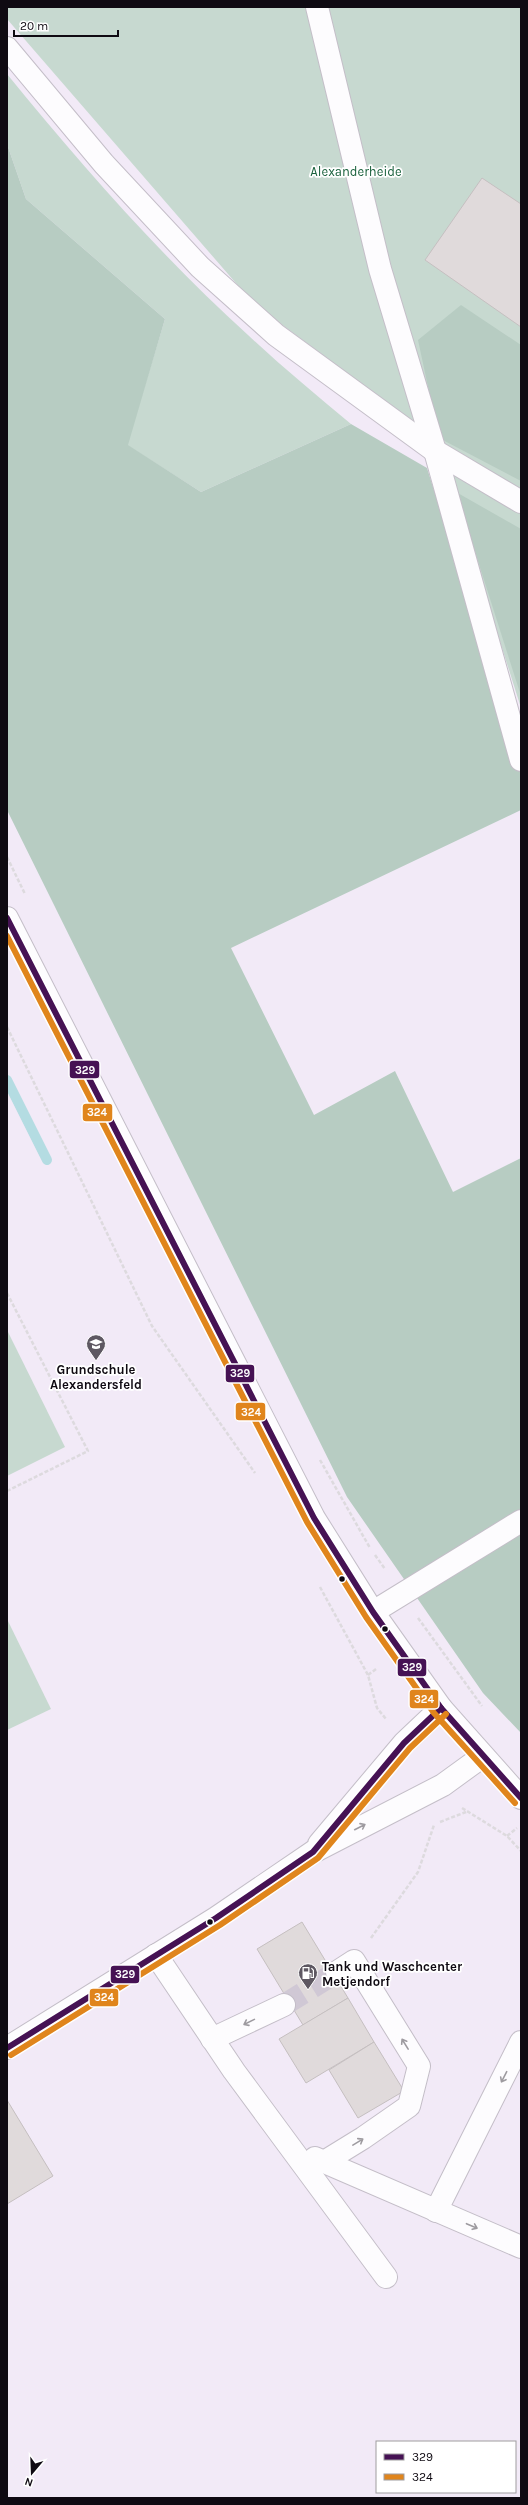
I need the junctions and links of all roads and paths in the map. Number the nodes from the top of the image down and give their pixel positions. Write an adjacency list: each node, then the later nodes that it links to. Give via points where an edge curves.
1 (317, 7): 3 (main road, via 380,270)
2 (7, 48): 3 (main road, via 104,164 200,267 276,335)
3 (435, 451): 4 (main road); 5 (main road)
4 (521, 502)
5 (521, 760)
6 (7, 918): 13 (main road, via 314,1518)
7 (7, 1027): 9 (path, via 152,1326)
8 (7, 1293): 10 (path, via 88,1451)
9 (260, 1479)
10 (7, 1491)
11 (521, 1521): 13 (main road)
12 (318, 1584): 17 (path, via 368,1675 377,1708)
13 (373, 1612): 15 (main road)
14 (427, 1632): 16 (path)
15 (441, 1708): 17 (main road); 18 (main road)
16 (487, 1713)
17 (404, 1743): 25 (main road)
18 (483, 1756): 19 (main road); 20 (main road)
19 (442, 1785): 21 (path); 25 (main road, one-way to 19)
20 (521, 1798)
21 (466, 1812): 23 (path); 27 (path, via 433,1825 418,1872)
22 (521, 1824): 23 (path)
23 (507, 1836): 24 (path)
24 (521, 1851)
25 (313, 1852): 26 (main road)
26 (156, 1955): 29 (main road); 31 (main road)
27 (345, 1967): 33 (main road, one-way to 27, via 409,2106 419,2066)
28 (284, 2005): 29 (main road, one-way to 29)
29 (212, 2040): 32 (main road)
30 (521, 2042): 34 (main road, one-way to 34)
31 (7, 2048)
32 (290, 2148): 33 (main road); 36 (main road)
33 (324, 2162): 34 (main road)
34 (436, 2211): 35 (main road, one-way to 35)
35 (521, 2247)
36 (386, 2276)

